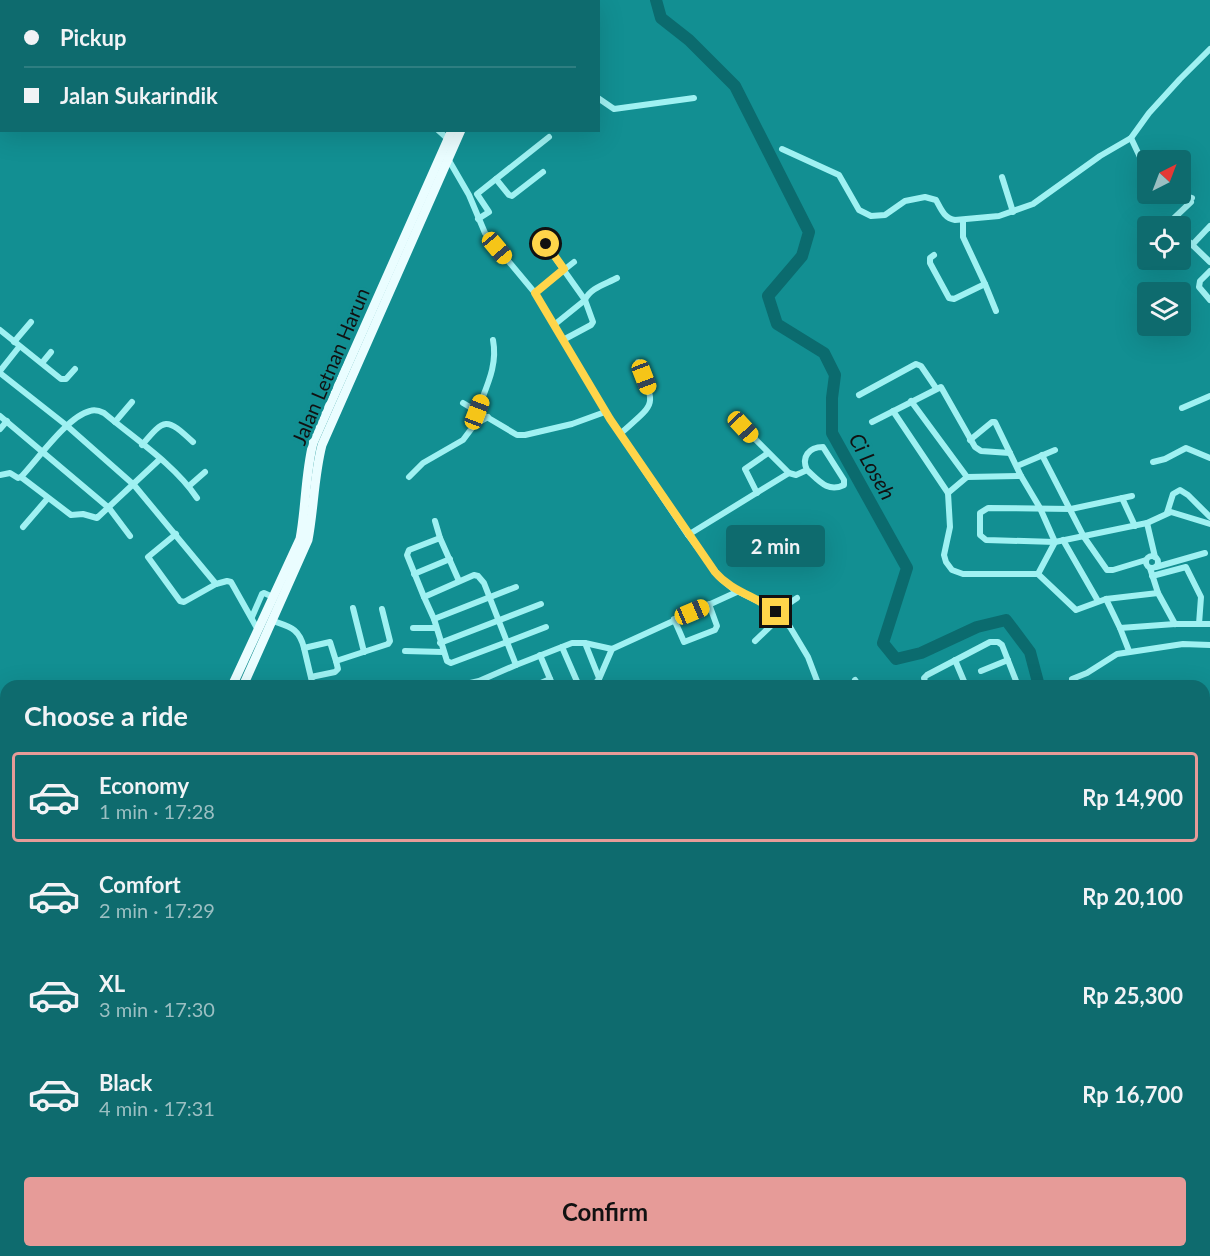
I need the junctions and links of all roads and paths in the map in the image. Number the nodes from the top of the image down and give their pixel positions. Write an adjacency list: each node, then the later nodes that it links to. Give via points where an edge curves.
1 (1210, 49): 6 (street, via 1149,113)
2 (694, 98): 3 (street, via 614,109)
3 (600, 100)
4 (549, 137): 12 (street)
5 (451, 138): 9 (main road, Jalan Letnan Harun)
6 (1131, 138): 8 (street); 14 (street, via 1033,204)
7 (782, 149): 17 (street, via 843,179 864,214 885,215 902,202 930,197 945,216)
8 (1137, 151)
9 (445, 155): 16 (street); 31 (main road, Jalan Letnan Harun)
10 (543, 172): 12 (street, via 512,196)
11 (1002, 177): 14 (street)
12 (496, 179): 16 (street, via 477,194 489,212)
13 (1188, 204): 15 (street)
14 (1012, 213): 17 (street)
15 (1176, 216)
16 (478, 219): 28 (street)
17 (963, 220): 27 (street, via 963,237)
18 (1210, 226): 20 (street)
19 (546, 244): 24 (street)
20 (1192, 245): 23 (street)
21 (934, 255): 27 (street, via 930,263 949,298)
22 (574, 262): 24 (street)
23 (1210, 262)
24 (564, 269): 28 (street); 29 (street)
25 (1210, 271): 30 (street, via 1199,284)
26 (617, 278): 29 (street, via 593,290)
27 (985, 284): 32 (street)
28 (535, 293): 34 (street)
29 (585, 300): 34 (street); 37 (street, via 592,323)
30 (1210, 300)
31 (378, 307): 123 (main road, Jalan Letnan Harun, via 313,443 300,539); 137 (main road, Jalan Letnan Harun, via 322,445 308,540)
32 (996, 311)
33 (31, 322): 38 (street)
34 (554, 325): 37 (street)
35 (0, 330): 38 (street)
36 (493, 340): 52 (street, via 495,364)
37 (563, 340): 53 (street)
38 (16, 345): 41 (street); 43 (street)
39 (51, 352): 41 (street)
40 (638, 362): 62 (street, via 651,403)
41 (42, 363): 42 (street, via 61,380)
42 (75, 369)
43 (0, 372): 59 (street)
44 (936, 388): 45 (street, via 916,364); 47 (street); 63 (street, via 943,389)
45 (859, 395)
46 (1210, 396): 50 (street)
47 (911, 400): 51 (street); 82 (street)
48 (132, 402): 57 (street)
49 (463, 403): 52 (street)
50 (1182, 408)
51 (893, 411): 58 (street); 86 (street)
52 (477, 412): 55 (street)
53 (605, 412): 55 (street, via 525,435 517,435); 62 (street)
54 (0, 416): 56 (street)
55 (488, 417): 81 (street, via 475,424 463,440 423,463)
56 (7, 421): 61 (street); 67 (street)
57 (115, 422): 59 (street, via 94,410); 65 (street)
58 (872, 422)
59 (66, 425): 67 (street); 83 (street)
60 (743, 427): 68 (street)
61 (0, 429)
62 (620, 434): 102 (street)
63 (970, 440): 69 (street, via 981,451); 69 (street, via 995,422)
64 (193, 442): 65 (street, via 168,423 158,426)
65 (142, 445): 72 (street)
66 (1055, 450): 70 (street)
67 (44, 452): 80 (street); 91 (street)
68 (768, 453): 77 (street); 85 (street, via 745,469)
69 (1010, 453): 74 (street)
70 (1042, 455): 74 (street); 93 (street)
71 (1210, 458): 73 (street, via 1186,448)
72 (159, 460): 83 (street); 84 (street, via 171,466)
73 (1154, 462)
74 (1017, 466): 79 (street)
75 (807, 470): 75 (street, via 805,456 823,447 844,485 826,487); 77 (street, via 796,475)
76 (205, 472): 84 (street)
77 (789, 472): 85 (street)
78 (0, 475): 80 (street)
79 (1021, 476): 82 (street); 92 (street)
80 (21, 477): 88 (street)
81 (409, 477)
82 (967, 477): 86 (street)
83 (134, 484): 91 (street); 101 (street)
84 (189, 486): 89 (street)
85 (757, 493): 102 (street)
86 (948, 493): 116 (street, via 950,527 944,555 952,570 963,574)
87 (1132, 496): 90 (street)
88 (48, 498): 91 (street, via 71,515 97,518); 100 (street)
89 (196, 498)
90 (1122, 498): 93 (street); 99 (street)
91 (109, 508): 103 (street)
92 (1040, 508): 93 (street); 107 (street); 107 (street, via 984,509 980,513 981,538)
93 (1071, 510): 104 (street)
94 (1167, 513): 95 (street, via 1173,494 1180,490); 97 (street); 98 (street, via 1176,512)
95 (1210, 517)
96 (435, 521): 105 (street)
97 (1147, 523): 99 (street); 109 (street)
98 (1210, 524)
99 (1135, 526): 104 (street)
100 (23, 527)
101 (176, 534): 119 (street); 119 (street, via 148,557 180,601)
102 (688, 535): 121 (street, via 721,579)
103 (130, 537)
104 (1084, 537): 106 (street); 111 (street, via 1107,570)
105 (440, 538): 110 (street); 115 (street, via 408,552)
106 (1063, 540): 107 (street); 128 (street)
107 (1055, 542): 116 (street)
108 (1205, 553): 112 (street)
109 (1155, 557): 111 (street); 114 (street, via 1158,562)
110 (450, 560): 115 (street); 118 (street)
111 (1146, 560): 114 (street)
112 (1182, 560): 113 (street); 114 (street)
113 (1186, 567): 117 (street); 140 (street, via 1202,597)
114 (1153, 568): 117 (street)
115 (414, 574): 124 (street)
116 (1038, 574): 128 (street, via 1073,609)
117 (1152, 576): 122 (street)
118 (459, 580): 124 (street); 126 (street, via 478,576)
119 (216, 584): 134 (street, via 231,582)
120 (516, 587): 126 (street)
121 (739, 591): 130 (street); 133 (street)
122 (1158, 593): 127 (street); 139 (street)
123 (273, 597): 134 (street, via 262,594); 146 (main road, Jalan Letnan Harun)
124 (424, 597): 135 (street)
125 (797, 598): 133 (street)
126 (490, 599): 135 (street); 138 (street)
127 (1106, 599): 128 (street); 145 (street)
128 (1098, 601)
129 (541, 604): 138 (street)
130 (709, 604): 136 (street); 136 (street, via 715,630 684,642)
131 (353, 608): 157 (street)
132 (382, 609): 157 (street, via 390,642)
133 (778, 614): 147 (street); 174 (street, via 794,632)
134 (252, 617): 146 (street)
135 (434, 619): 144 (street)
136 (674, 619): 154 (street)
137 (273, 621): 146 (main road, Jalan Letnan Harun); 153 (street, via 297,631)
138 (498, 621): 148 (street); 149 (street)
139 (1175, 624): 140 (street); 145 (street)
140 (1199, 624): 141 (street)
141 (1210, 624)
142 (546, 627): 148 (street)
143 (412, 628): 144 (street)
144 (436, 628): 149 (street)
145 (1120, 628): 156 (street)
146 (262, 633): 168 (main road, Jalan Letnan Harun); 169 (main road, Jalan Letnan Harun)
147 (755, 641)
148 (507, 642): 158 (street, via 451,663); 163 (street)
149 (440, 643): 158 (street)
150 (585, 643): 152 (street); 154 (street); 166 (street)
151 (1210, 645): 156 (street)
152 (562, 646): 159 (street); 173 (street)
153 (304, 648): 162 (street, via 329,642); 165 (street)
154 (612, 649): 166 (street)
155 (405, 651): 158 (street)
156 (1129, 651): 167 (street)
157 (364, 652): 162 (street)
158 (443, 652)
159 (540, 655): 163 (street); 172 (street)
160 (955, 660): 161 (street, via 995,642 1002,645); 175 (street); 176 (street)
161 (1008, 660): 164 (street); 177 (street)
162 (336, 661): 165 (street, via 337,670)
163 (516, 665): 171 (street)
164 (981, 671)
165 (311, 677): 170 (street)
166 (600, 679)
167 (1072, 679)
168 (235, 680)
169 (245, 680)
170 (312, 680)
171 (486, 680)
172 (550, 680)
173 (576, 680)
174 (817, 680)
175 (924, 680)
176 (963, 680)
177 (1016, 680)

